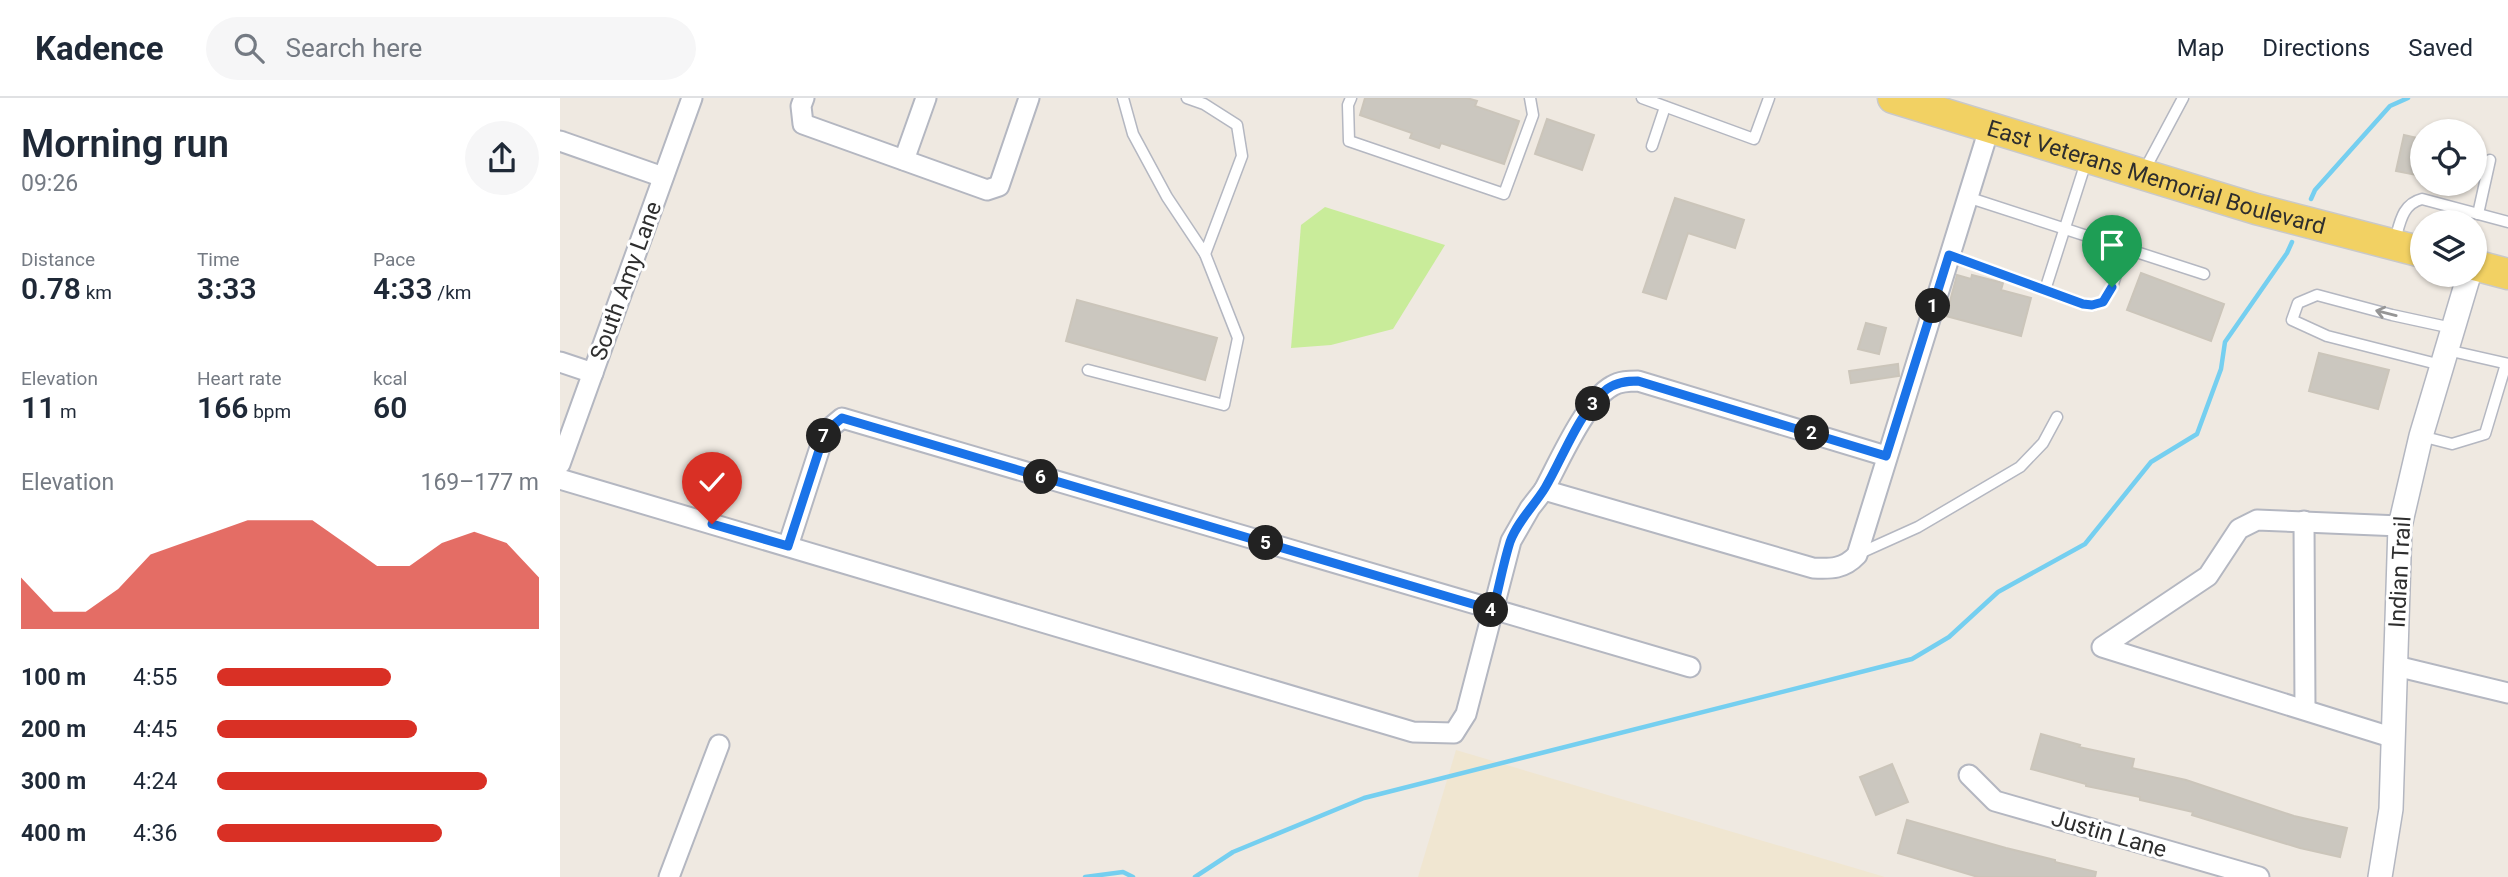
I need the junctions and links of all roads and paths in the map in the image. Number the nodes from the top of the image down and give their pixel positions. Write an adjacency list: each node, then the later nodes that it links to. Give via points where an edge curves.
1 (692, 98): 21 (street, South Amy Lane)
2 (804, 98): 18 (street, via 803,124)
3 (926, 98): 18 (street)
4 (1029, 98): 18 (street, via 999,186 987,190)
5 (1123, 98): 31 (lane, via 1133,134)
6 (1187, 98): 31 (lane, via 1237,125 1242,156)
7 (1351, 98): 8 (lane, via 1349,141 1504,194 1533,115)
8 (1530, 98)
9 (1642, 98): 13 (lane)
10 (1769, 98): 13 (lane, via 1754,139)
11 (1893, 98): 14 (main road, East Veterans Memorial Boulevard, via 1960,114)
12 (2183, 98): 20 (lane)
13 (1665, 107): 16 (lane)
14 (1989, 129): 17 (main road, East Veterans Memorial Boulevard); 22 (street)
15 (560, 141): 21 (street)
16 (1652, 146)
17 (2088, 158): 20 (main road, East Veterans Memorial Boulevard); 27 (lane)
18 (904, 160)
19 (2490, 160): 24 (lane)
20 (2142, 175): 28 (main road, East Veterans Memorial Boulevard)
21 (663, 177): 43 (street, South Amy Lane)
22 (1967, 197): 27 (lane); 32 (street)
23 (2464, 210): 28 (lane, via 2422,198 2412,201)
24 (2479, 210)
25 (2487, 216): 26 (lane)
26 (2508, 222)
27 (2064, 228): 29 (lane); 37 (lane)
28 (2393, 244): 30 (main road, East Veterans Memorial Boulevard)
29 (2125, 248): 34 (lane); 37 (lane, via 2103,302 2083,304)
30 (2410, 249)
31 (1205, 254): 42 (lane, via 1238,338 1224,405)
32 (1949, 255): 37 (lane); 46 (street)
33 (2487, 268): 35 (main road)
34 (2204, 274)
35 (2508, 274)
36 (2465, 287): 38 (street, Indian Trail)
37 (2045, 290)
38 (2453, 328): 39 (street, Indian Trail); 39 (lane, one-way to 39, via 2316,295 2298,303 2292,320 2328,336)
39 (2444, 357): 41 (lane); 45 (street, Indian Trail)
40 (560, 362): 43 (street)
41 (2507, 364): 45 (lane, via 2485,434 2452,444)
42 (1088, 370)
43 (593, 373): 47 (street, South Amy Lane)
44 (2057, 417): 53 (lane, via 2043,443 2020,467 1918,527)
45 (2421, 436): 51 (street, Indian Trail)
46 (1886, 456): 49 (street, via 1638,381 1623,381 1595,401); 53 (street)
47 (560, 464)
48 (560, 479): 52 (street)
49 (1544, 490): 53 (street, via 1813,568 1835,569); 54 (street, via 1511,541)
50 (2304, 522): 51 (street); 58 (street); 58 (street, via 2257,520 2239,529 2208,576 2102,647)
51 (2400, 526): 55 (street, Indian Trail)
52 (788, 546): 54 (street, via 825,432 842,418); 54 (street, via 1413,732 1454,733 1466,714)
53 (1857, 555)
54 (1493, 610): 56 (street)
55 (2396, 666): 57 (street); 59 (street, Indian Trail)
56 (1690, 667)
57 (2508, 693)
58 (2305, 709): 59 (street)
59 (2394, 738): 64 (street, Indian Trail, via 2391,809)
60 (719, 745): 62 (street)
61 (1969, 775): 63 (street, Justin Lane, via 1996,801)
62 (669, 877)
63 (2259, 877)
64 (2379, 877)

